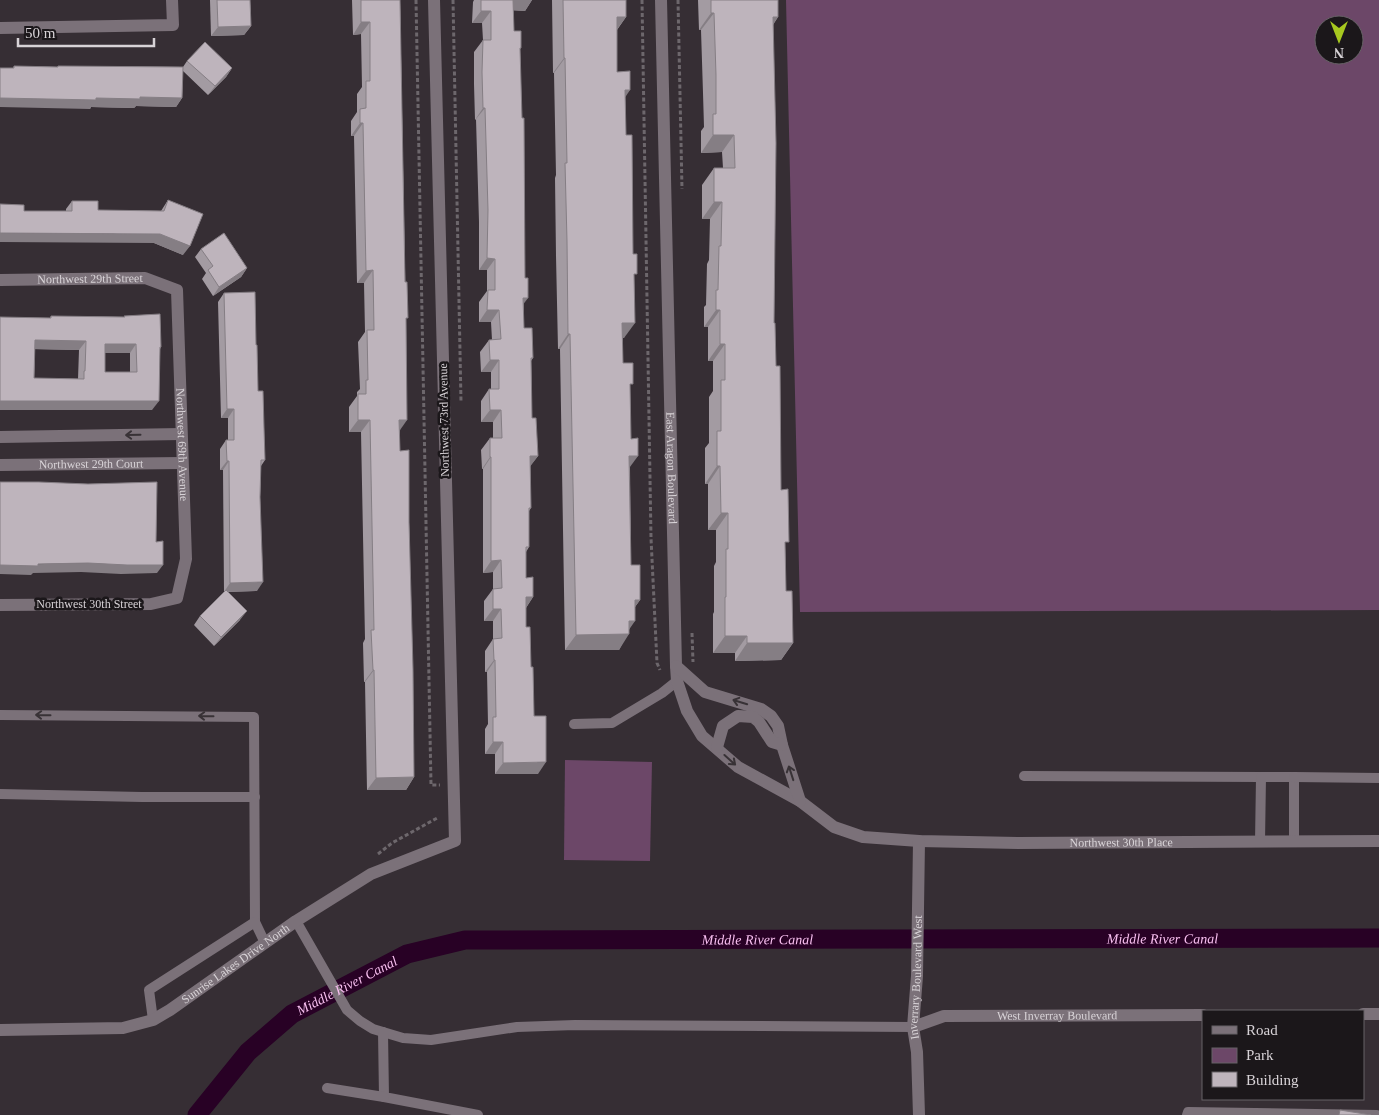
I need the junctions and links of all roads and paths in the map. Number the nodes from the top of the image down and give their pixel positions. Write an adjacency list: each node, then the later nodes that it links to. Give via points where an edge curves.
1 (172, 0): 7 (street, via 173,25)
2 (416, 0): 30 (path, via 431,785)
3 (434, 0): 30 (street, Northwest 73rd Avenue)
4 (642, 0): 21 (path, via 651,538 658,663)
5 (661, 0): 18 (street, East Aragon Boulevard)
6 (678, 0): 8 (path)
7 (0, 28)
8 (683, 198)
9 (0, 280): 10 (street, Northwest 29th Street, via 145,278)
10 (177, 290): 11 (street, Northwest 69th Avenue)
11 (181, 434): 12 (street, one-way to 12); 13 (street, Northwest 69th Avenue)
12 (0, 437)
13 (182, 463): 14 (street, Northwest 29th Court); 15 (street, Northwest 69th Avenue, via 186,559)
14 (0, 465)
15 (177, 598): 16 (street, Northwest 30th Street, via 151,604)
16 (0, 605)
17 (692, 626): 19 (path, via 693,662)
18 (676, 666): 20 (street, East Aragon Boulevard); 24 (street, one-way to 18, via 778,726 761,709 705,692)
19 (698, 668)
20 (677, 681): 21 (lane); 25 (street, East Aragon Boulevard, via 687,711 702,736)
21 (665, 690): 23 (lane, via 612,723)
22 (0, 715): 32 (lane, one-way to 22, via 254,717)
23 (574, 724)
24 (782, 746): 25 (street, via 772,742 752,717 738,716 723,726); 33 (street, one-way to 24)
25 (717, 747): 33 (street, East Aragon Boulevard, one-way to 33, via 738,767)
26 (1024, 776): 27 (lane)
27 (1260, 777): 28 (lane); 38 (lane)
28 (1294, 777): 29 (lane); 39 (lane)
29 (1379, 778)
30 (453, 785): 35 (street, Northwest 73rd Avenue)
31 (0, 794): 32 (lane)
32 (255, 797): 41 (lane)
33 (800, 801): 34 (street, East Aragon Boulevard, via 834,827)
34 (863, 837): 36 (street, Northwest 30th Place)
35 (455, 841): 40 (street, Sunrise Lakes Drive North, via 371,874)
36 (919, 841): 38 (street, Northwest 30th Place); 47 (street, Inverrary Boulevard West)
37 (1379, 841): 39 (street, Northwest 30th Place)
38 (1260, 842): 39 (street, Northwest 30th Place)
39 (1294, 842)
40 (296, 921): 42 (street, Sunrise Lakes Drive North); 49 (lane, via 347,1010 373,1029)
41 (255, 922): 42 (lane); 46 (lane, via 149,990)
42 (265, 943): 46 (street, Sunrise Lakes Drive North)
43 (1364, 1014): 44 (street)
44 (1379, 1014)
45 (1202, 1015): 47 (street, West Inverray Boulevard, via 944,1016)
46 (152, 1020): 48 (street, Sunrise Lakes Drive North, via 123,1028)
47 (913, 1027): 49 (lane, via 575,1025 517,1027 431,1040 403,1038); 54 (street, Inverrary Boulevard West)
48 (0, 1030)
49 (383, 1032): 51 (lane)
50 (327, 1088): 51 (lane)
51 (384, 1097): 53 (lane)
52 (1247, 1114): 55 (lane, via 1188,1112); 56 (lane)
53 (478, 1115)
54 (919, 1115)
55 (1187, 1115)
56 (1377, 1115)

